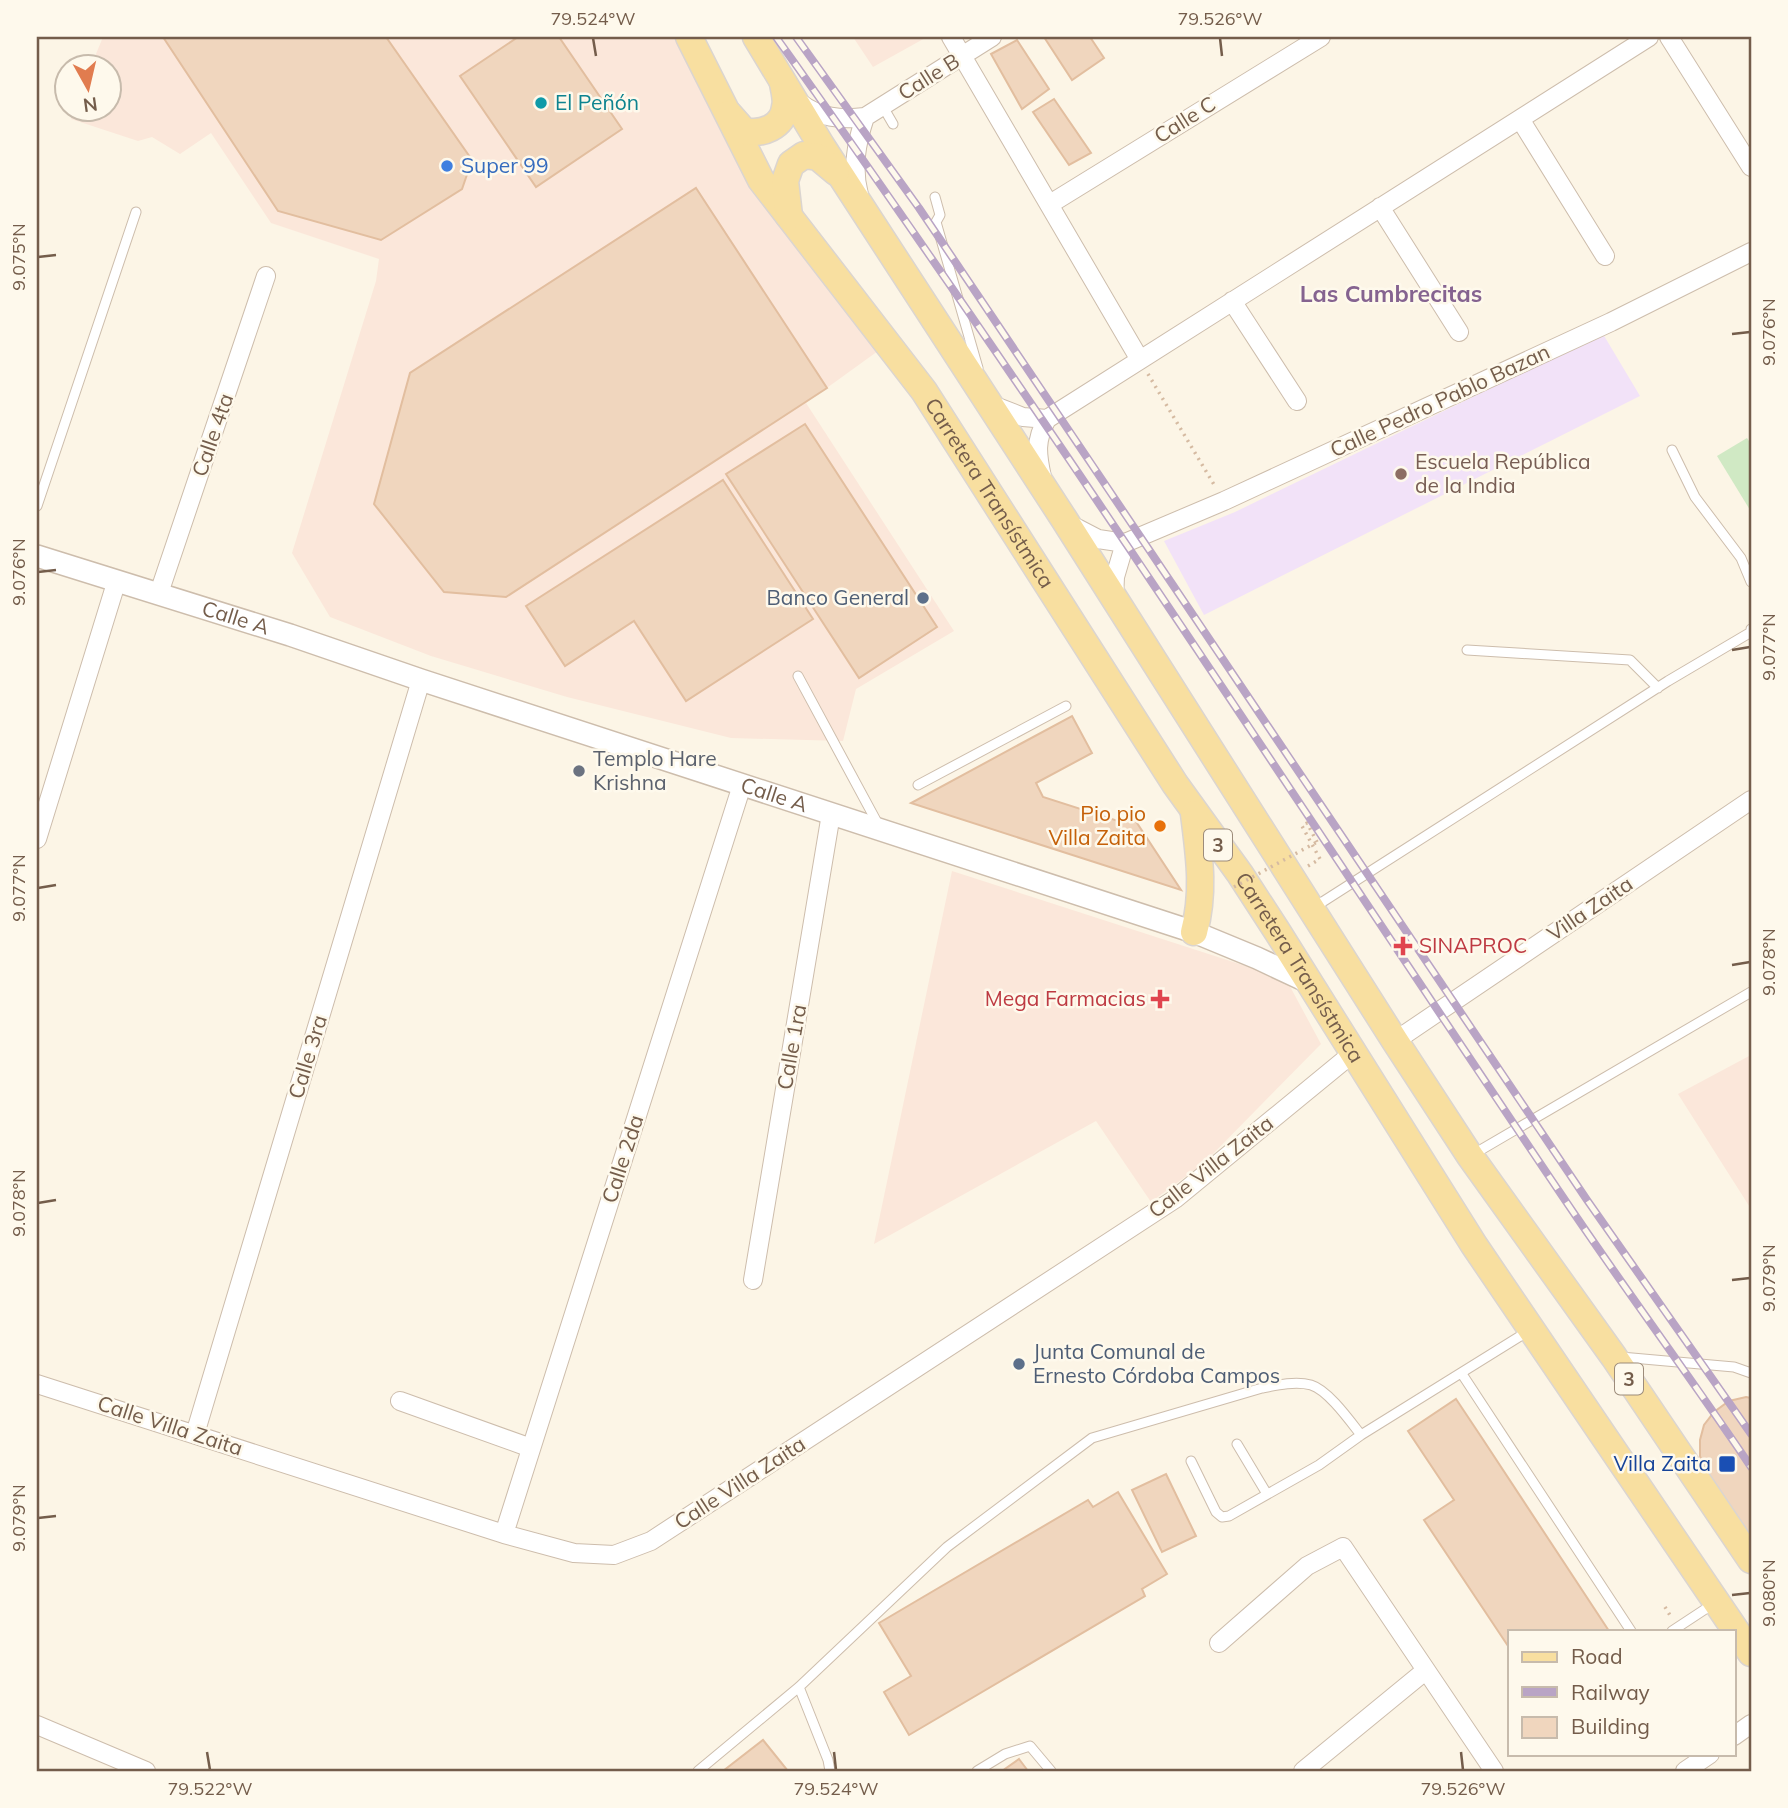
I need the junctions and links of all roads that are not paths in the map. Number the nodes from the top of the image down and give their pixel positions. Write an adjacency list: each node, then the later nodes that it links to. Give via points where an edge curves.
1 (689, 37): 11 (main road, Carretera Transístmica / 3)
2 (756, 37): 9 (main road, Carretera Transístmica / 3)
3 (951, 37): 8 (street)
4 (992, 37): 8 (street, Calle B)
5 (1321, 37): 18 (street, Calle C)
6 (1649, 37): 13 (street)
7 (1669, 37): 15 (street)
8 (963, 55): 10 (street, Calle B); 18 (street)
9 (787, 87): 11 (main road, via 786,106 774,127 744,131); 12 (street, via 806,108 825,116); 16 (main road, Carretera Transístmica / 3)
10 (882, 105): 12 (street, Calle B); 14 (lane)
11 (728, 112): 22 (main road, Carretera Transístmica / 3, via 761,180)
12 (865, 117): 19 (street, via 856,146 854,177)
13 (1520, 119): 20 (street); 24 (street)
14 (893, 124)
15 (1751, 167)
16 (841, 175): 19 (main road, Carretera Transístmica / 3); 22 (main road, via 818,157 804,155 791,164 785,181)
17 (935, 197): 30 (lane, via 940,215 936,222)
18 (1049, 204): 28 (street)
19 (862, 207): 30 (main road, Carretera Transístmica / 3)
20 (1380, 207): 26 (street); 27 (street)
21 (136, 212): 34 (lane)
22 (789, 216): 51 (main road, Carretera Transístmica / 3, via 924,391)
23 (1751, 252): 36 (street, Calle Pedro Pablo Bazan, via 1611,322)
24 (1605, 256)
25 (266, 276): 40 (street, Calle 4ta)
26 (1232, 301): 28 (street); 29 (street)
27 (1459, 332)
28 (1140, 360): 31 (street)
29 (1297, 401)
30 (988, 403): 31 (street); 33 (main road, Carretera Transístmica / 3)
31 (1047, 419): 33 (street, via 1037,444)
32 (1672, 450): 39 (lane, via 1695,497 1741,558)
33 (1044, 489): 35 (main road, Carretera Transístmica / 3)
34 (37, 506)
35 (1064, 519): 36 (street, via 1098,539); 41 (main road, Carretera Transístmica / 3)
36 (1125, 543): 41 (street)
37 (37, 556): 38 (street, Calle A)
38 (117, 580): 40 (street, Calle A); 54 (street)
39 (1751, 582)
40 (159, 593): 45 (street, Calle A)
41 (1114, 600): 55 (main road, Carretera Transístmica / 3)
42 (1751, 629): 46 (lane)
43 (1467, 650): 46 (lane, via 1630,660)
44 (798, 676): 53 (lane)
45 (421, 680): 48 (street, Calle A); 69 (street, Calle 3ra)
46 (1658, 688): 55 (lane)
47 (1066, 706): 49 (lane)
48 (742, 785): 52 (street, Calle A); 72 (street, Calle 2da)
49 (918, 785)
50 (1751, 800): 59 (street, Villa Zaita)
51 (1194, 812): 56 (main road, via 1201,874); 57 (main road, Carretera Transístmica / 3, via 1240,874)
52 (831, 814): 53 (street, Calle A); 62 (street, Calle 1ra)
53 (882, 831): 56 (street, Calle A)
54 (37, 838)
55 (1312, 909): 59 (main road, Carretera Transístmica / 3)
56 (1194, 932): 57 (street, Calle A)
57 (1308, 982): 60 (main road, Carretera Transístmica / 3)
58 (1751, 992): 61 (lane)
59 (1395, 1041): 61 (main road, Carretera Transístmica / 3)
60 (1353, 1053): 63 (main road, Carretera Transístmica / 3); 75 (street, Calle Villa Zaita, via 1175,1199 651,1541 614,1555 575,1553)
61 (1470, 1156): 64 (main road, Carretera Transístmica / 3)
62 (753, 1280)
63 (1532, 1329): 66 (lane); 77 (main road, Carretera Transístmica / 3)
64 (1614, 1357): 65 (lane, via 1734,1367); 76 (main road, Carretera Transístmica / 3)
65 (1751, 1373)
66 (1462, 1374): 70 (lane); 78 (lane)
67 (37, 1384): 69 (street, Calle Villa Zaita)
68 (400, 1401): 72 (street)
69 (195, 1434): 75 (street, Calle Villa Zaita)
70 (1361, 1435): 74 (lane); 85 (lane, via 1313,1385 1290,1384 1262,1388 1092,1438 947,1547)
71 (1237, 1444): 74 (lane)
72 (531, 1448): 75 (street, Calle 2da)
73 (1191, 1461): 74 (lane, via 1219,1516 1229,1516)
74 (1268, 1494)
75 (504, 1534)
76 (1751, 1560)
77 (1717, 1601): 79 (lane); 80 (main road, Carretera Transístmica / 3)
78 (1630, 1630)
79 (1674, 1630)
80 (1736, 1630)
81 (1736, 1630): 83 (main road, Carretera Transístmica / 3)
82 (1219, 1643): 84 (street, via 1307,1566 1343,1547)
83 (1751, 1653)
84 (1425, 1671): 95 (street); 96 (street)
85 (799, 1687): 91 (lane); 92 (lane)
86 (1751, 1724): 88 (street)
87 (37, 1726): 90 (street)
88 (1736, 1735)
89 (1707, 1756): 97 (street)
90 (146, 1771)
91 (698, 1771)
92 (830, 1771)
93 (977, 1771): 94 (lane, via 1030,1746)
94 (1051, 1771)
95 (1303, 1771)
96 (1494, 1771)
97 (1685, 1771)

